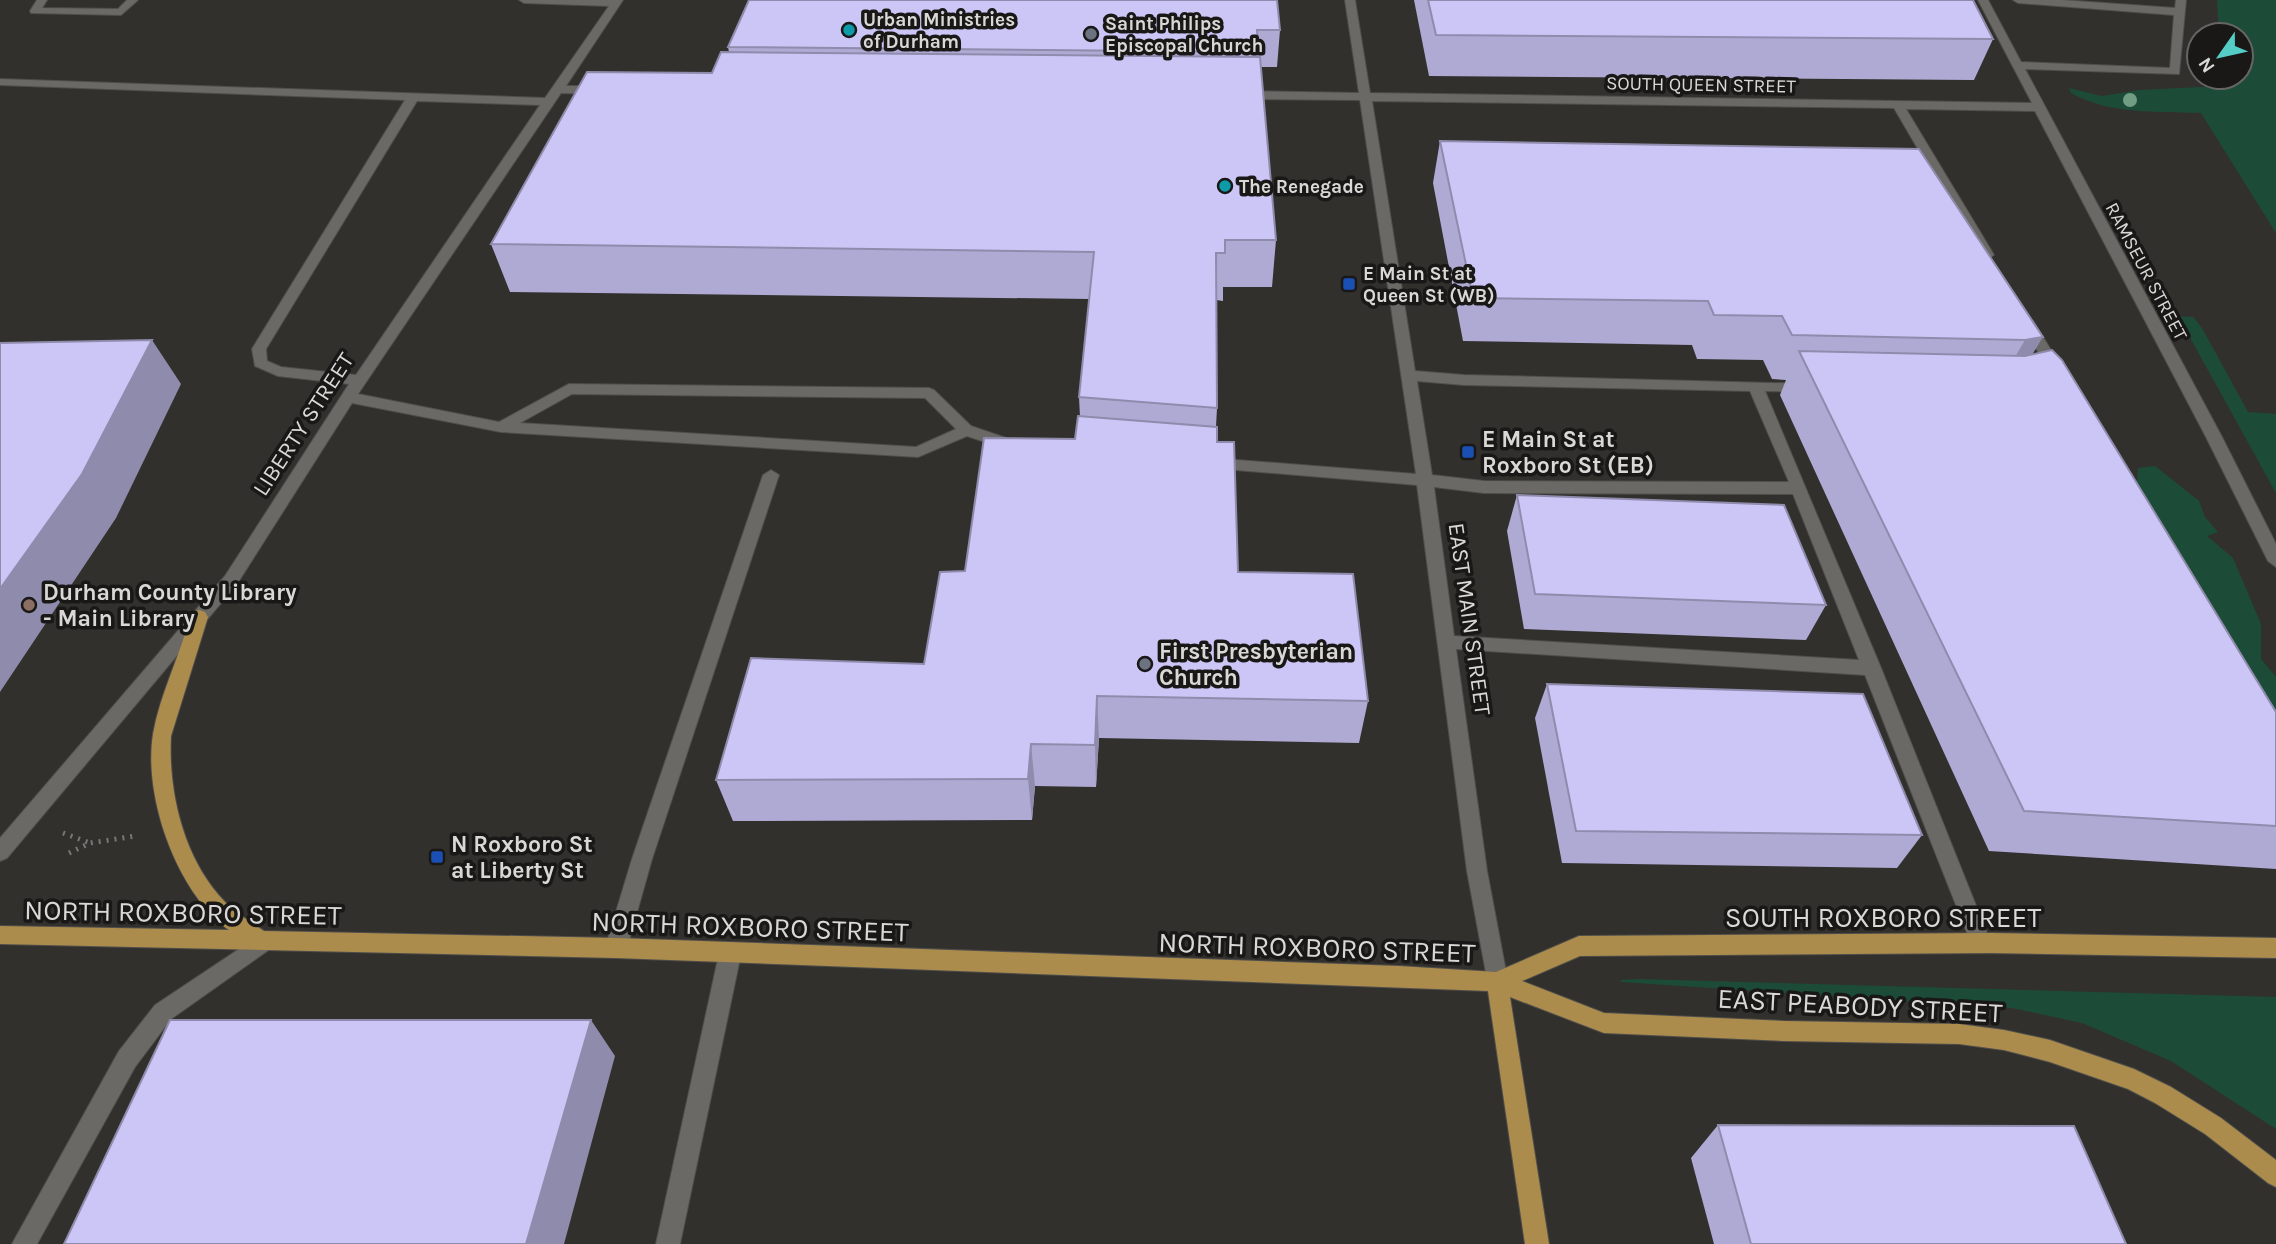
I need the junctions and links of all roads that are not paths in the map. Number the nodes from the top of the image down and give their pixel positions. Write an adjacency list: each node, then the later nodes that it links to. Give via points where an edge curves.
1 (42, 0): 2 (street, via 35,11 121,12)
2 (133, 0)
3 (524, 0): 7 (street)
4 (1350, 0): 14 (street, EAST MAIN STREET)
5 (1983, 0): 9 (street, RAMSEUR STREET)
6 (2018, 0): 8 (street)
7 (617, 2): 13 (street, LIBERTY STREET)
8 (2181, 6): 9 (street, via 2175,72)
9 (2017, 65): 17 (street, RAMSEUR STREET)
10 (0, 82): 15 (street)
11 (610, 90): 13 (street)
12 (1226, 95): 14 (street, SOUTH QUEEN STREET)
13 (553, 96): 15 (street); 21 (street, LIBERTY STREET)
14 (1364, 97): 16 (street, SOUTH QUEEN STREET); 20 (street, EAST MAIN STREET)
15 (412, 99): 21 (street, via 259,349 260,363 266,368)
16 (1898, 105): 17 (street, SOUTH QUEEN STREET); 18 (street)
17 (2038, 107): 33 (street, RAMSEUR STREET)
18 (1996, 269)
19 (2024, 316): 22 (street, via 2052,363 2054,376)
20 (1408, 375): 23 (street); 31 (street, EAST MAIN STREET)
21 (360, 380): 25 (street, LIBERTY STREET)
22 (2042, 383)
23 (1755, 385): 24 (street); 32 (street)
24 (1822, 387)
25 (348, 397): 26 (street); 34 (street, LIBERTY STREET, via 231,580)
26 (501, 427): 27 (street, via 918,452); 27 (street, via 569,389 929,393)
27 (966, 430): 28 (street)
28 (1030, 449)
29 (1197, 462): 31 (street)
30 (771, 475): 41 (street)
31 (1425, 481): 32 (street, via 1484,487); 35 (street, EAST MAIN STREET)
32 (1799, 488): 36 (street)
33 (2276, 561)
34 (199, 617): 37 (street, LIBERTY STREET); 39 (main road, via 162,736 167,808 185,859 216,907)
35 (1446, 642): 36 (street); 44 (street, EAST MAIN STREET)
36 (1871, 668): 40 (street)
37 (0, 852)
38 (0, 935): 39 (main road, NORTH ROXBORO STREET)
39 (263, 942): 41 (main road, NORTH ROXBORO STREET); 46 (street, via 163,1012 127,1059)
40 (1981, 943): 42 (main road, SOUTH ROXBORO STREET); 44 (main road, SOUTH ROXBORO STREET, via 1579,946)
41 (616, 948): 43 (main road, NORTH ROXBORO STREET)
42 (2276, 948)
43 (730, 954): 44 (main road, NORTH ROXBORO STREET); 47 (street)
44 (1497, 982): 45 (main road, EAST PEABODY STREET, via 1604,1023 1959,1034 2050,1051 2163,1095 2213,1126); 48 (main road, EAST MAIN STREET)
45 (2276, 1175)
46 (24, 1244)
47 (668, 1244)
48 (1537, 1244)

